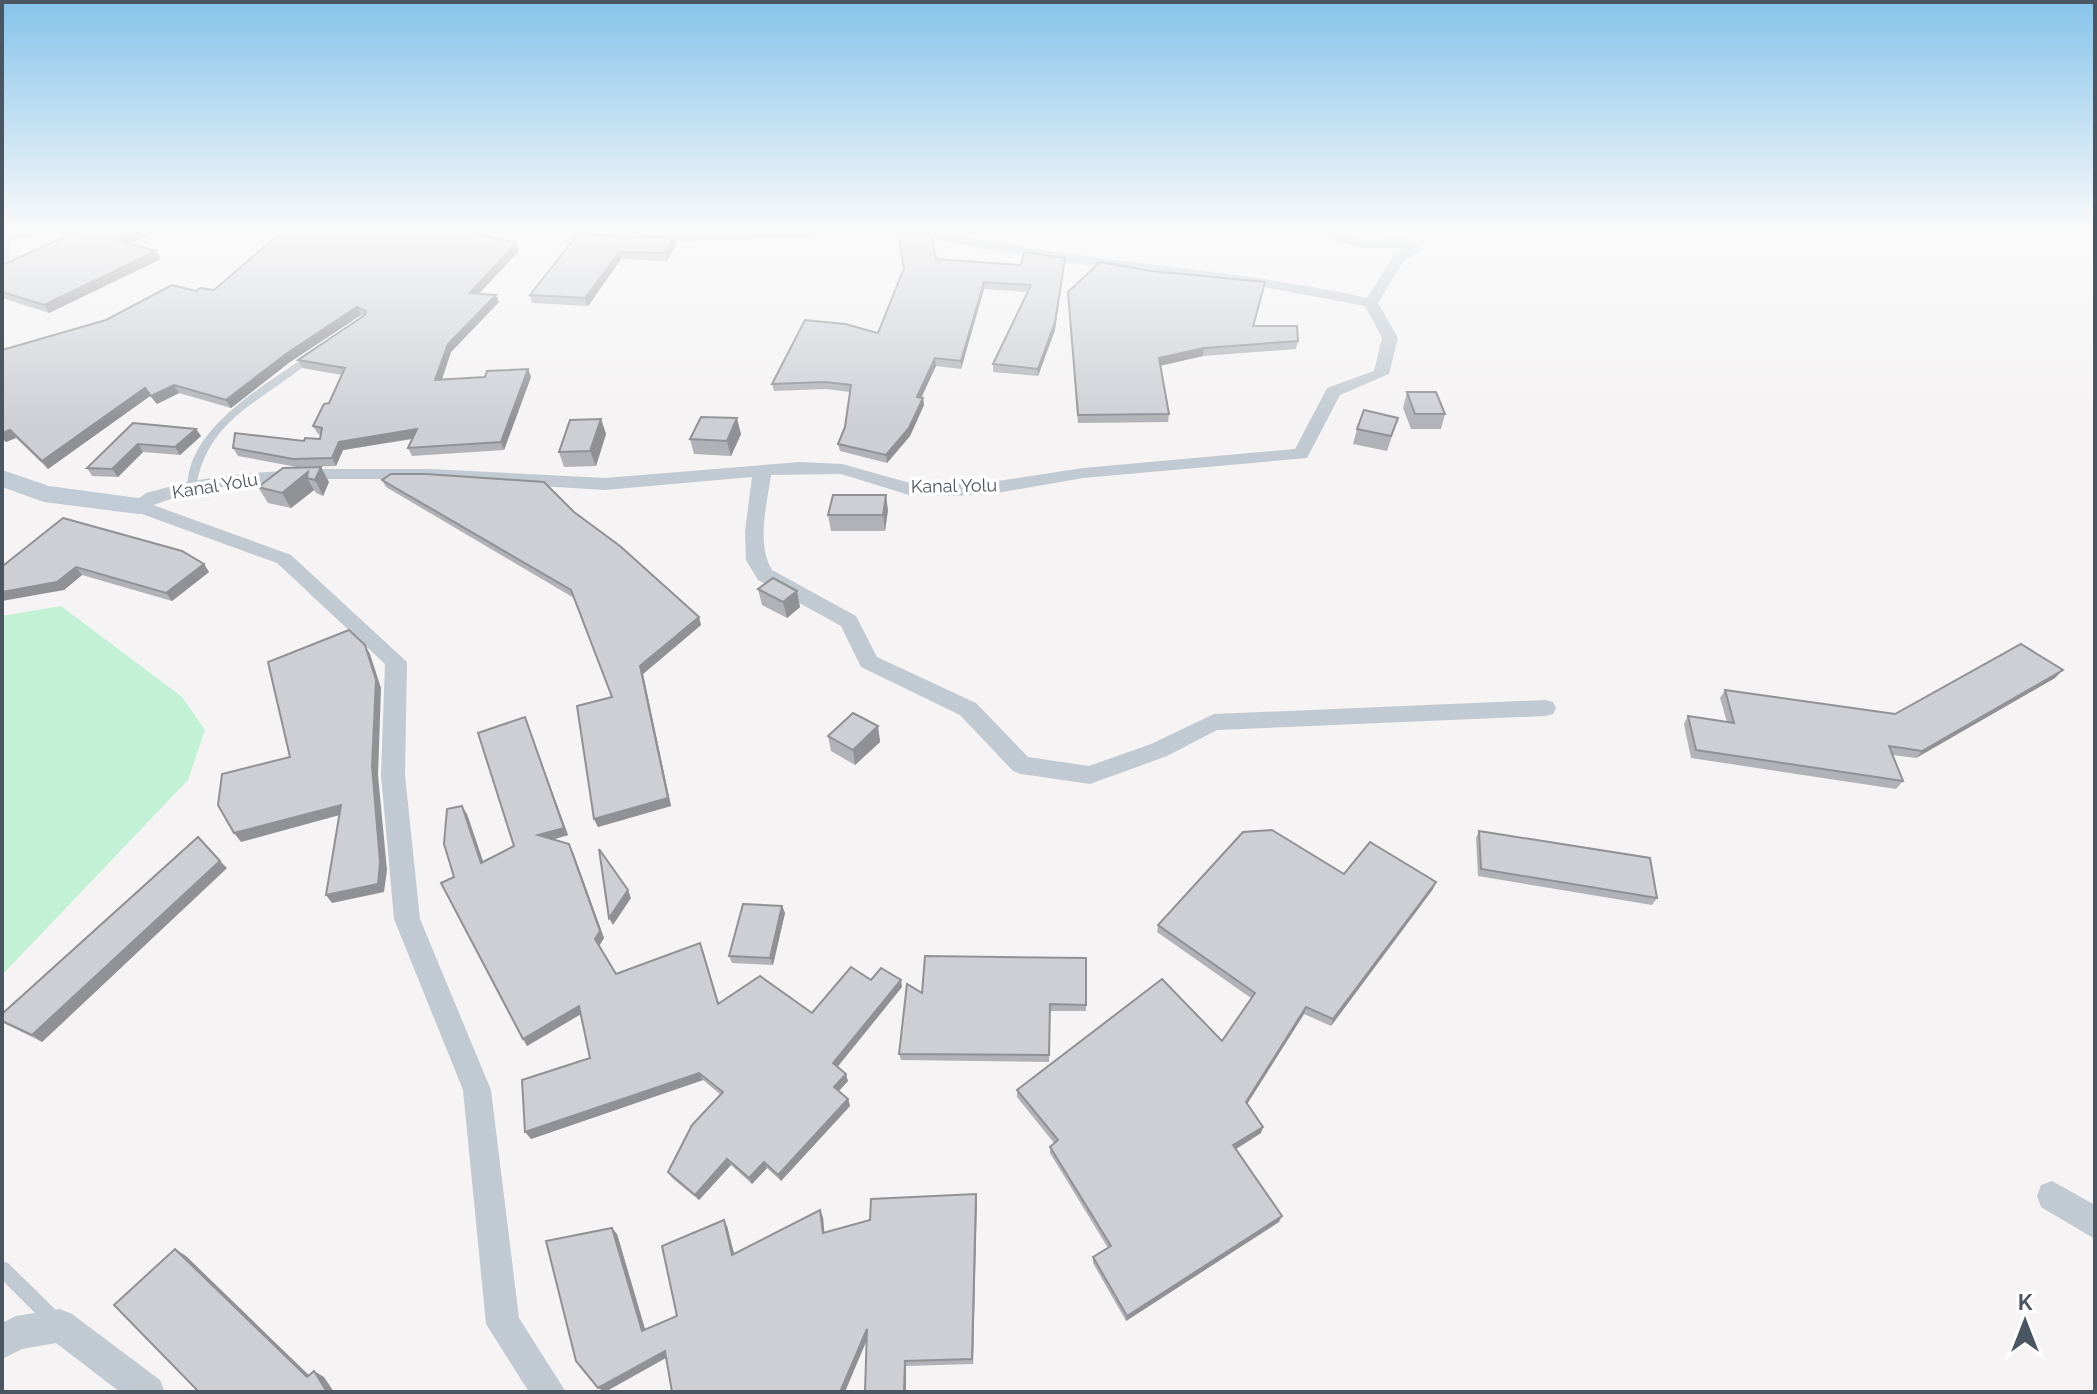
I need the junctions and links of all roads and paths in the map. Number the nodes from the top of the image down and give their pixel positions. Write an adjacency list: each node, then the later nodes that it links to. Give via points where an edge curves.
1 (1331, 295): 3 (street)
2 (1376, 295): 3 (street)
3 (1371, 303): 5 (street, Kanal Yolu, via 1390,338 1381,374 1333,392 1301,454 948,490 909,489 842,469)
4 (326, 347): 7 (lane, via 228,420 197,459)
5 (762, 472): 7 (street, Kanal Yolu, via 605,484 430,474 310,474); 9 (street, via 755,531 756,560 765,575 849,621 869,662 968,709 1021,765 1090,775 1159,750 1214,722)
6 (2, 478): 8 (street, via 44,494)
7 (191, 487): 8 (street, Kanal Yolu)
8 (138, 506): 16 (street, via 284,559 396,662 393,775 407,919 477,1090 503,1324)
9 (1545, 708)
10 (2052, 1196): 11 (street)
11 (2095, 1223)
12 (2, 1269): 13 (lane)
13 (70, 1334): 14 (street, via 16,1333); 15 (street)
14 (2, 1342)
15 (148, 1392)
16 (549, 1392)

